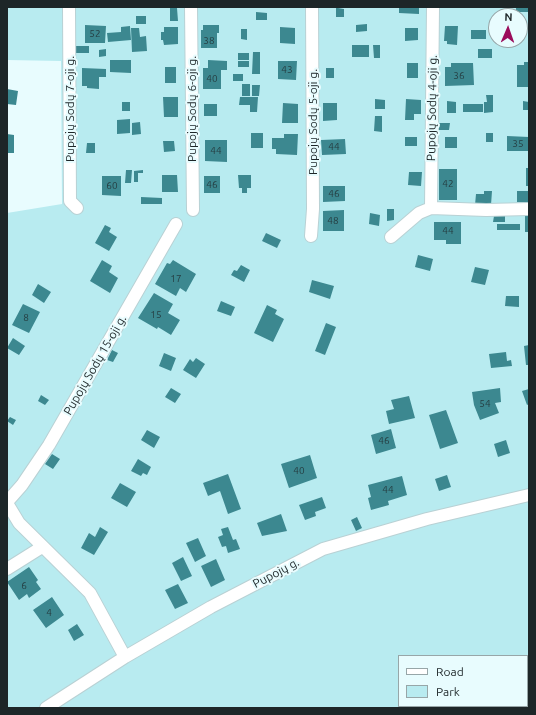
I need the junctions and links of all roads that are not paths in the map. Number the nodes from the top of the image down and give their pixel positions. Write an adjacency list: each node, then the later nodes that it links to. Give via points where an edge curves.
1 (69, 7): 5 (street, Pupojų Sodų 7-oji g., via 70,201)
2 (191, 7): 8 (street, Pupojų Sodų 6-oji g.)
3 (312, 7): 10 (street, Pupojų Sodų 5-oji g.)
4 (434, 7): 6 (street, Pupojų Sodų 4-oji g.)
5 (77, 208)
6 (431, 208): 7 (street); 11 (street, via 419,214)
7 (529, 209)
8 (193, 210)
9 (176, 224): 13 (street, Pupojų Sodų 15-oji g., via 49,445)
10 (311, 236)
11 (391, 237)
12 (529, 495): 16 (street, Pupojų g., via 427,519 323,548 211,607)
13 (7, 503): 14 (street, via 18,524)
14 (42, 547): 15 (street); 16 (street, via 90,593)
15 (7, 569)
16 (126, 657): 17 (street, Pupojų g.)
17 (46, 708)

